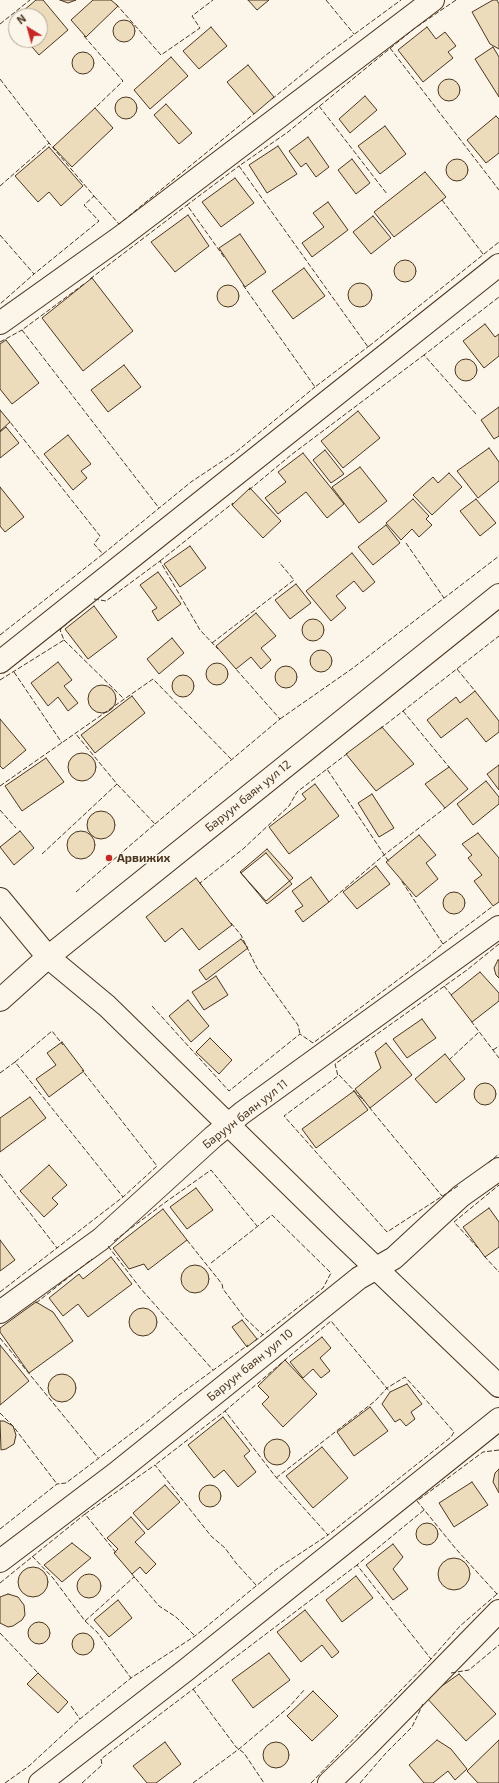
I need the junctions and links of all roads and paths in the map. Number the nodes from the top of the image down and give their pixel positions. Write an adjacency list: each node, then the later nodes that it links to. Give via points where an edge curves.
1 (434, 0): 3 (street, via 122,236)
2 (499, 265): 5 (street)
3 (0, 323)
4 (499, 595): 8 (street, Баруун баян уул 12)
5 (0, 662)
6 (0, 899): 8 (street)
7 (499, 927): 10 (street, Баруун баян уул 11)
8 (48, 958): 9 (street, Баруун баян уул 12); 10 (street, via 106,1006)
9 (0, 1000)
10 (228, 1125): 12 (street); 13 (street, Баруун баян уул 11, via 101,1239)
11 (499, 1169): 12 (street, Баруун баян уул 10, via 461,1196 394,1258)
12 (375, 1268): 14 (street); 16 (street, Баруун баян уул 10, via 359,1278 115,1474)
13 (0, 1312)
14 (499, 1386)
15 (499, 1419): 18 (street, via 186,1670)
16 (0, 1562)
17 (499, 1611): 19 (street)
18 (40, 1783)
19 (329, 1783)

